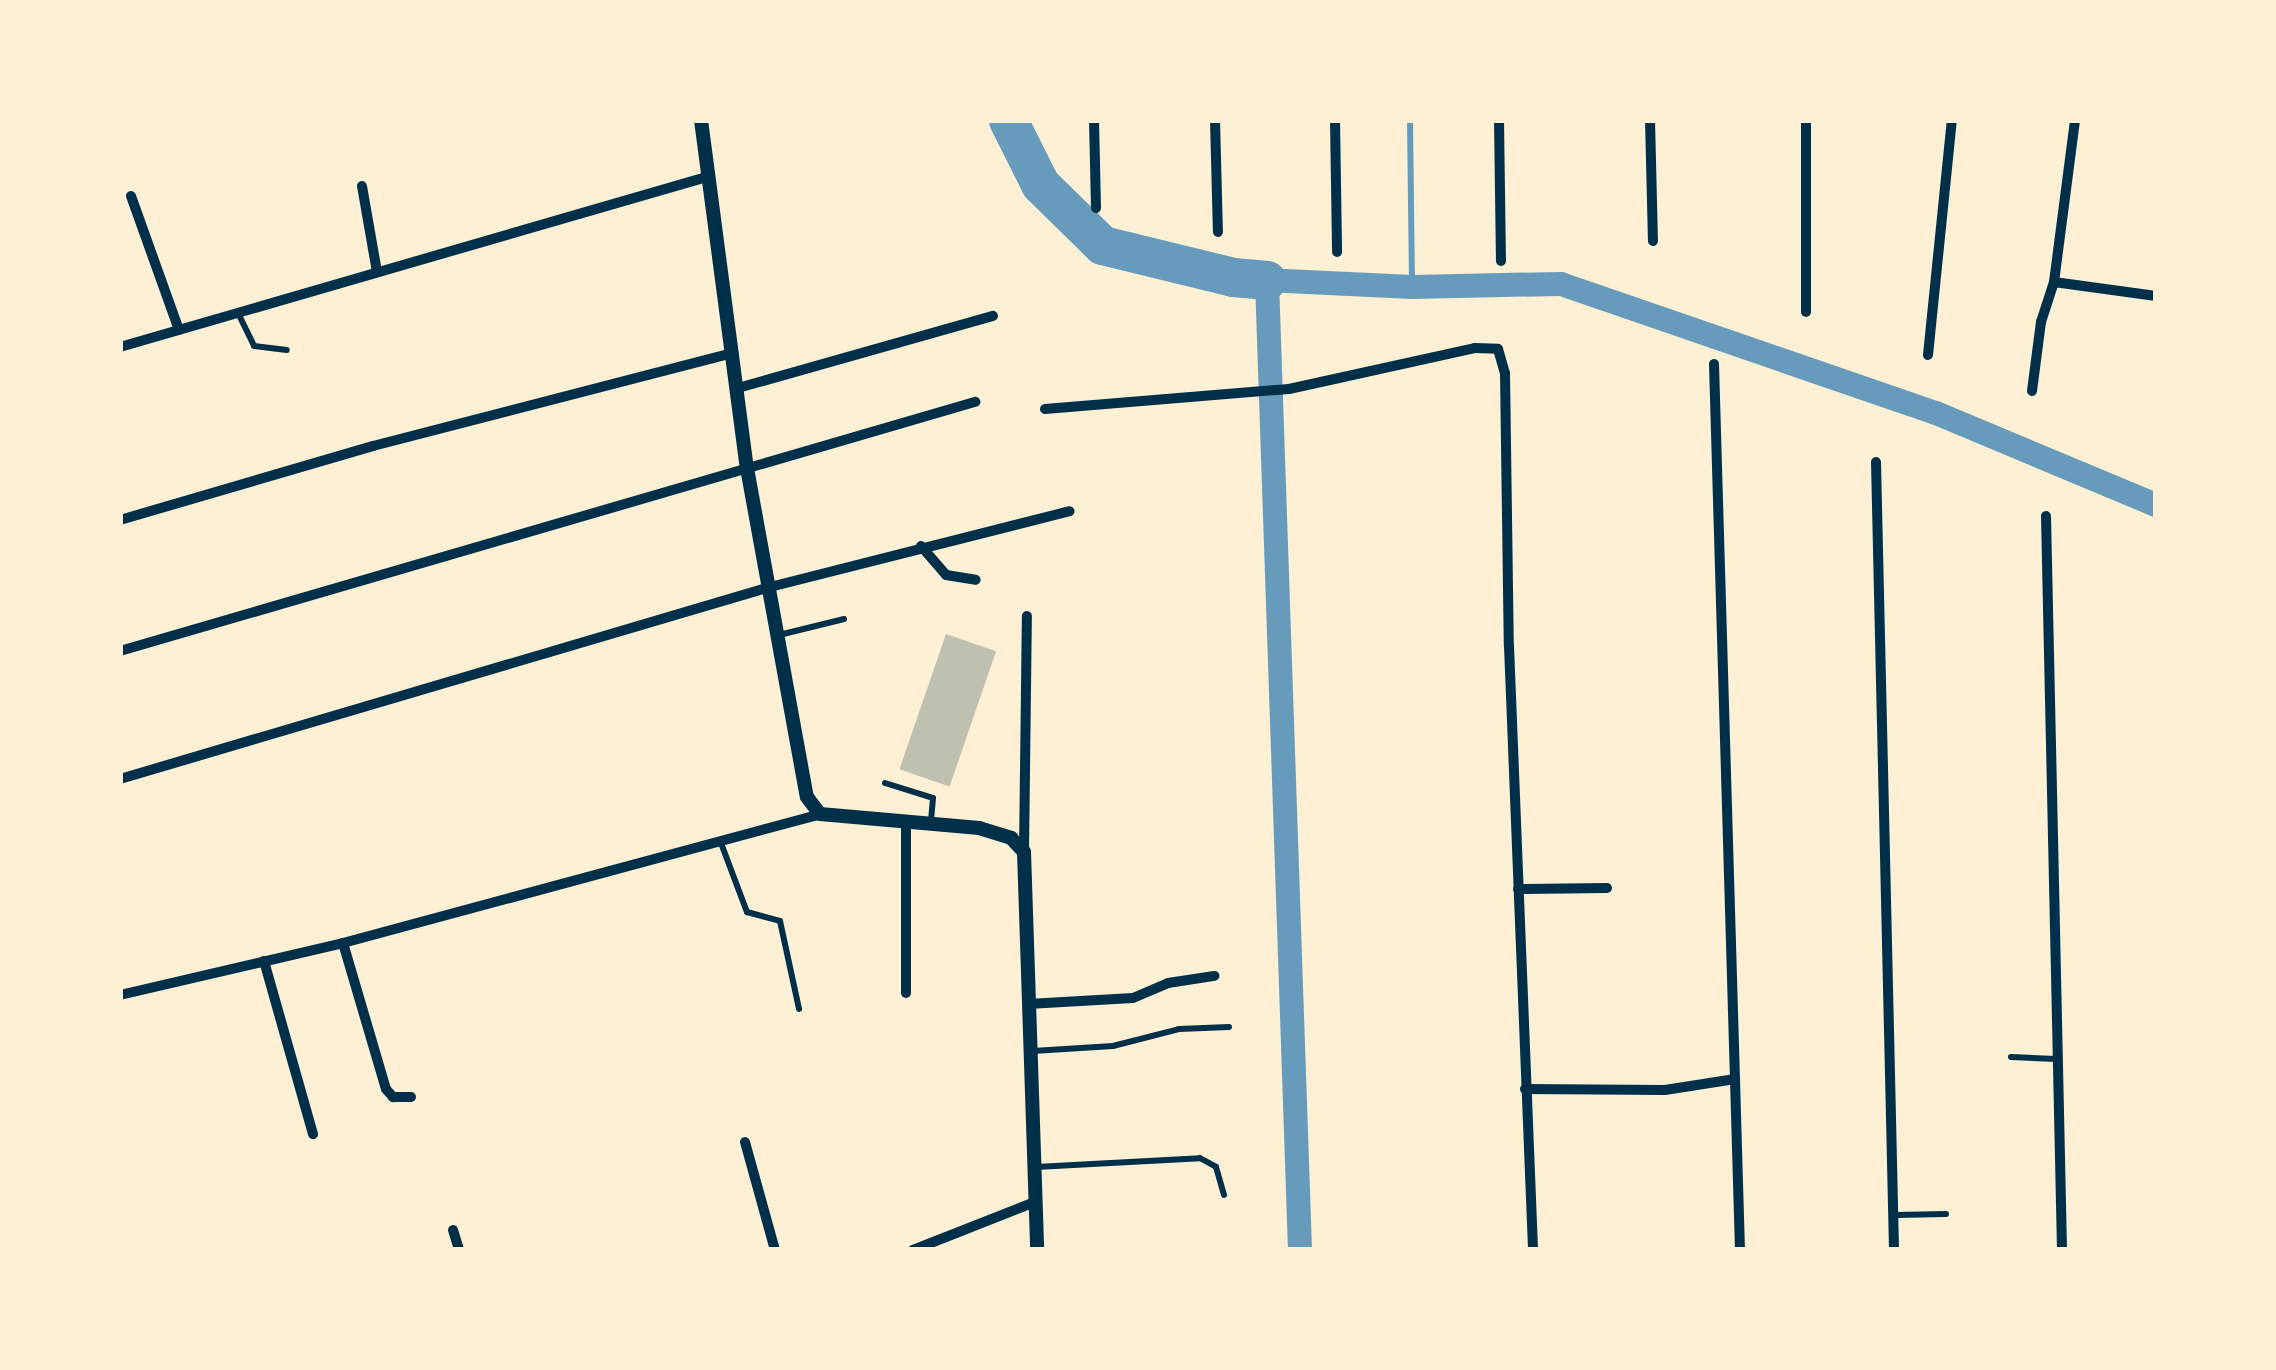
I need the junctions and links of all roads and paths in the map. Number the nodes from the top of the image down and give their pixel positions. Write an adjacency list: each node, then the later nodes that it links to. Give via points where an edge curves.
1 (701, 120): 10 (street)
2 (1094, 120): 13 (street)
3 (1215, 120): 14 (street)
4 (1335, 120): 16 (street)
5 (1499, 120): 17 (street)
6 (1650, 120): 15 (street)
7 (1806, 120): 22 (street)
8 (1952, 120): 28 (street)
9 (2074, 120): 19 (street)
10 (710, 176): 18 (street); 27 (street)
11 (362, 186): 18 (street)
12 (130, 196): 24 (street)
13 (1096, 208)
14 (1218, 232)
15 (1653, 241)
16 (1337, 252)
17 (1502, 261)
18 (377, 272): 21 (street)
19 (2054, 282): 20 (street); 31 (street)
20 (2156, 296)
21 (237, 312): 24 (street); 26 (lane, via 254,346)
22 (1806, 312)
23 (993, 316): 30 (street)
24 (179, 330): 25 (street)
25 (120, 347)
26 (287, 350)
27 (733, 353): 30 (street); 38 (street)
28 (1928, 355)
29 (1714, 364): 66 (street)
30 (737, 388): 35 (street)
31 (2032, 391)
32 (975, 402): 35 (street)
33 (1045, 409): 54 (street, via 1288,389 1498,349)
34 (1876, 462): 75 (street)
35 (747, 468): 41 (street); 45 (street)
36 (1070, 511): 39 (street)
37 (2046, 516): 65 (street)
38 (120, 520)
39 (922, 546): 40 (street, via 946,575); 41 (street)
40 (976, 580)
41 (770, 587): 44 (street); 46 (street)
42 (1027, 616): 52 (street)
43 (844, 619): 44 (lane)
44 (779, 635): 48 (street, via 807,796)
45 (120, 651)
46 (120, 779)
47 (885, 783): 50 (lane, via 933,798)
48 (820, 814): 49 (street); 51 (street)
49 (906, 822): 50 (street); 58 (street)
50 (930, 824): 52 (street, via 998,832)
51 (721, 843): 55 (street); 61 (lane, via 747,912 780,921)
52 (1024, 852): 60 (street)
53 (1607, 888): 54 (street)
54 (1518, 889): 67 (street)
55 (344, 943): 56 (street); 68 (street, via 386,1089)
56 (264, 961): 59 (street); 69 (street)
57 (1214, 976): 60 (street, via 1168,982 1133,998)
58 (906, 993)
59 (120, 995)
60 (1028, 1004): 63 (street)
61 (799, 1009)
62 (1229, 1027): 63 (lane)
63 (1030, 1051): 71 (street)
64 (2012, 1057): 65 (lane)
65 (2058, 1059): 84 (street)
66 (1735, 1079): 67 (street, via 1665,1090); 82 (street)
67 (1525, 1089): 81 (street)
68 (411, 1096)
69 (313, 1134)
70 (745, 1142): 78 (street)
71 (1034, 1167): 72 (lane, via 1200,1157 1216,1167); 73 (street)
72 (1224, 1195)
73 (1035, 1202): 79 (street); 80 (street)
74 (1946, 1214): 75 (lane)
75 (1893, 1215): 83 (street)
76 (453, 1230): 77 (street)
77 (459, 1250)
78 (776, 1250)
79 (913, 1250)
80 (1037, 1250)
81 (1533, 1250)
82 (1739, 1250)
83 (1894, 1250)
84 (2062, 1250)

